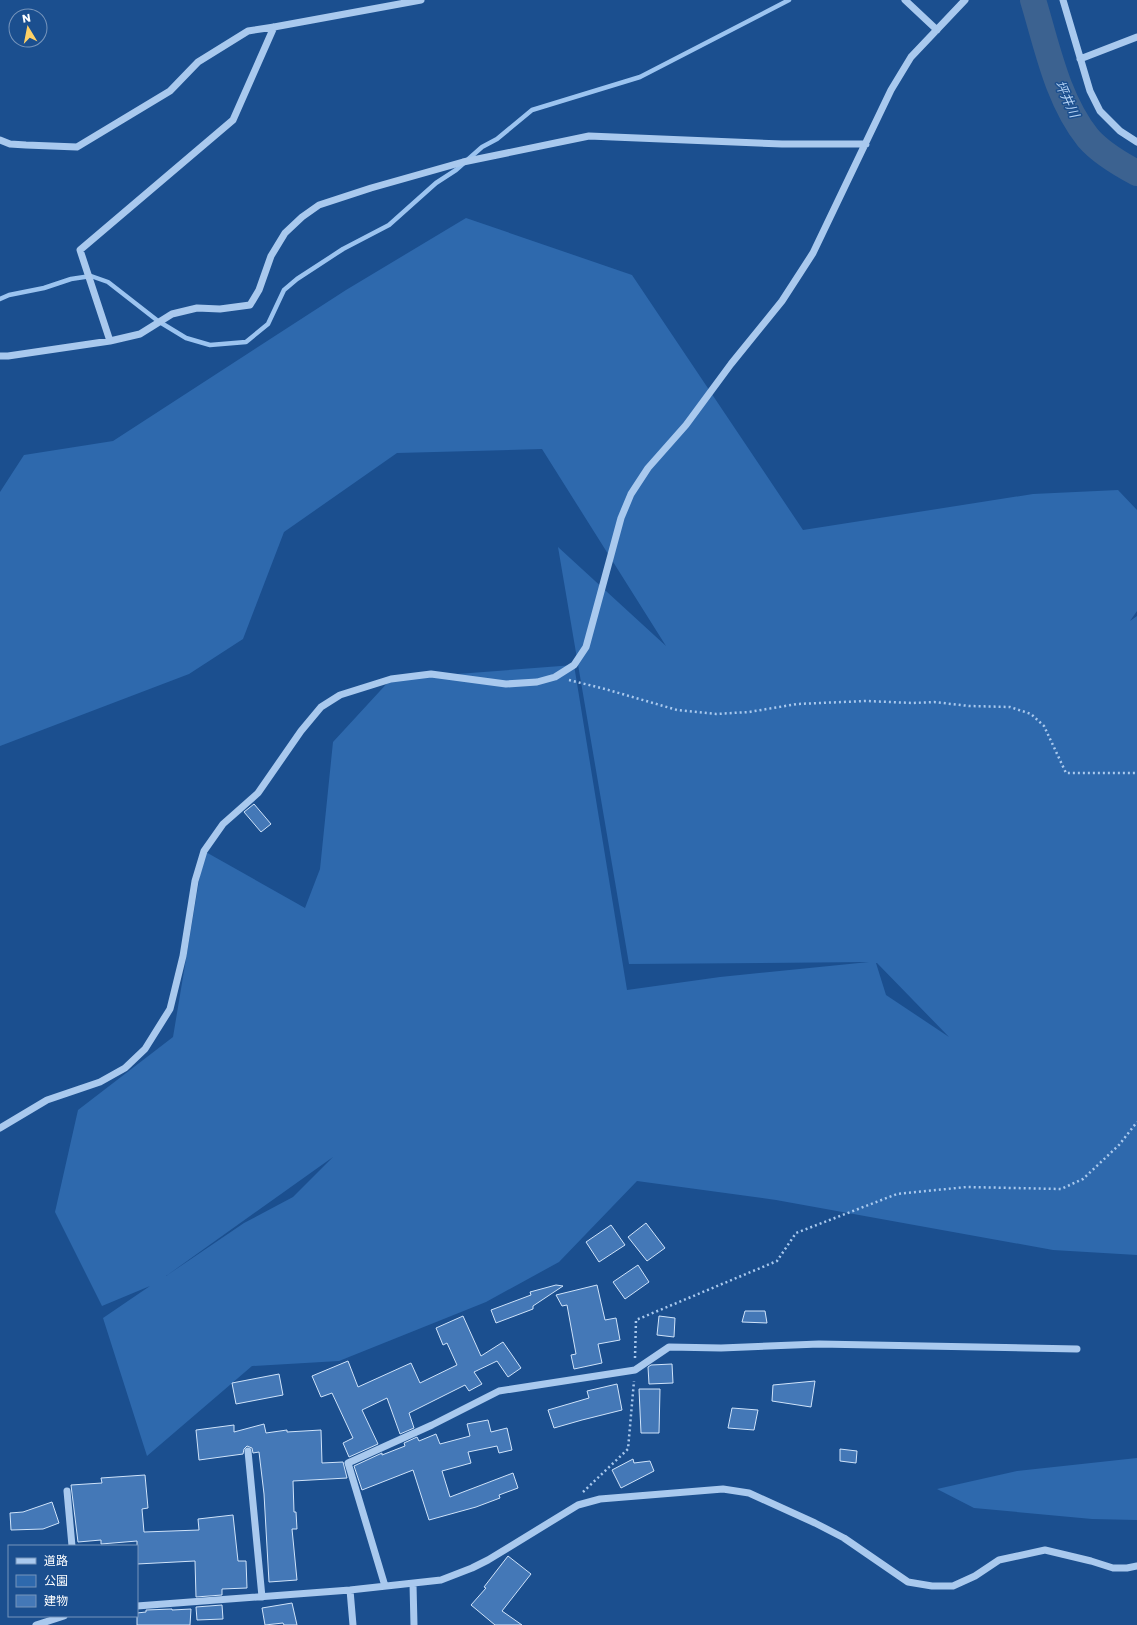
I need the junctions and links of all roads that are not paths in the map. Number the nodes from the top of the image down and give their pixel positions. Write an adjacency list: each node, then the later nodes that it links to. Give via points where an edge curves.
1 (421, 0): 5 (street)
2 (905, 0): 6 (street)
3 (965, 0): 6 (street)
4 (1063, 0): 8 (street)
5 (274, 28): 9 (street, via 248,31 198,62 170,91 77,147 10,144); 12 (street, via 233,120 80,250)
6 (937, 30): 11 (street, via 911,57 891,90)
7 (1137, 37): 8 (street)
8 (1080, 59): 10 (street, via 1100,111 1120,132)
9 (0, 140)
10 (1137, 142)
11 (866, 144): 12 (street, via 782,144 588,136 463,162 341,198 319,206 302,217 285,233 271,256 259,290 250,305 198,308 172,314 140,334); 14 (street, via 813,253 782,301 686,424 648,468 631,494 621,518 586,647 574,665 555,677 537,682 506,684 431,674 398,678 340,695 321,707 300,731 258,793 223,824 204,851 195,881 183,956 170,1009 145,1049 125,1068 100,1082 47,1100)
12 (110, 341): 13 (street)
13 (0, 356)
14 (0, 1128)
15 (1077, 1349): 21 (street, via 819,1344 721,1348 669,1347 635,1370 499,1392 348,1464)
16 (248, 1451): 23 (street)
17 (67, 1491): 18 (street)
18 (72, 1545)
19 (1137, 1566): 20 (street, via 1113,1568 1045,1550 999,1560 975,1576 953,1586 908,1582 844,1538 815,1523 749,1492 723,1489 600,1499 578,1505 472,1568 441,1580)
20 (413, 1584): 21 (street); 28 (street)
21 (385, 1586): 22 (street)
22 (350, 1590): 23 (street); 27 (street)
23 (262, 1597): 24 (street)
24 (138, 1606)
25 (61, 1617): 26 (street)
26 (36, 1625)
27 (353, 1625)
28 (414, 1625)

